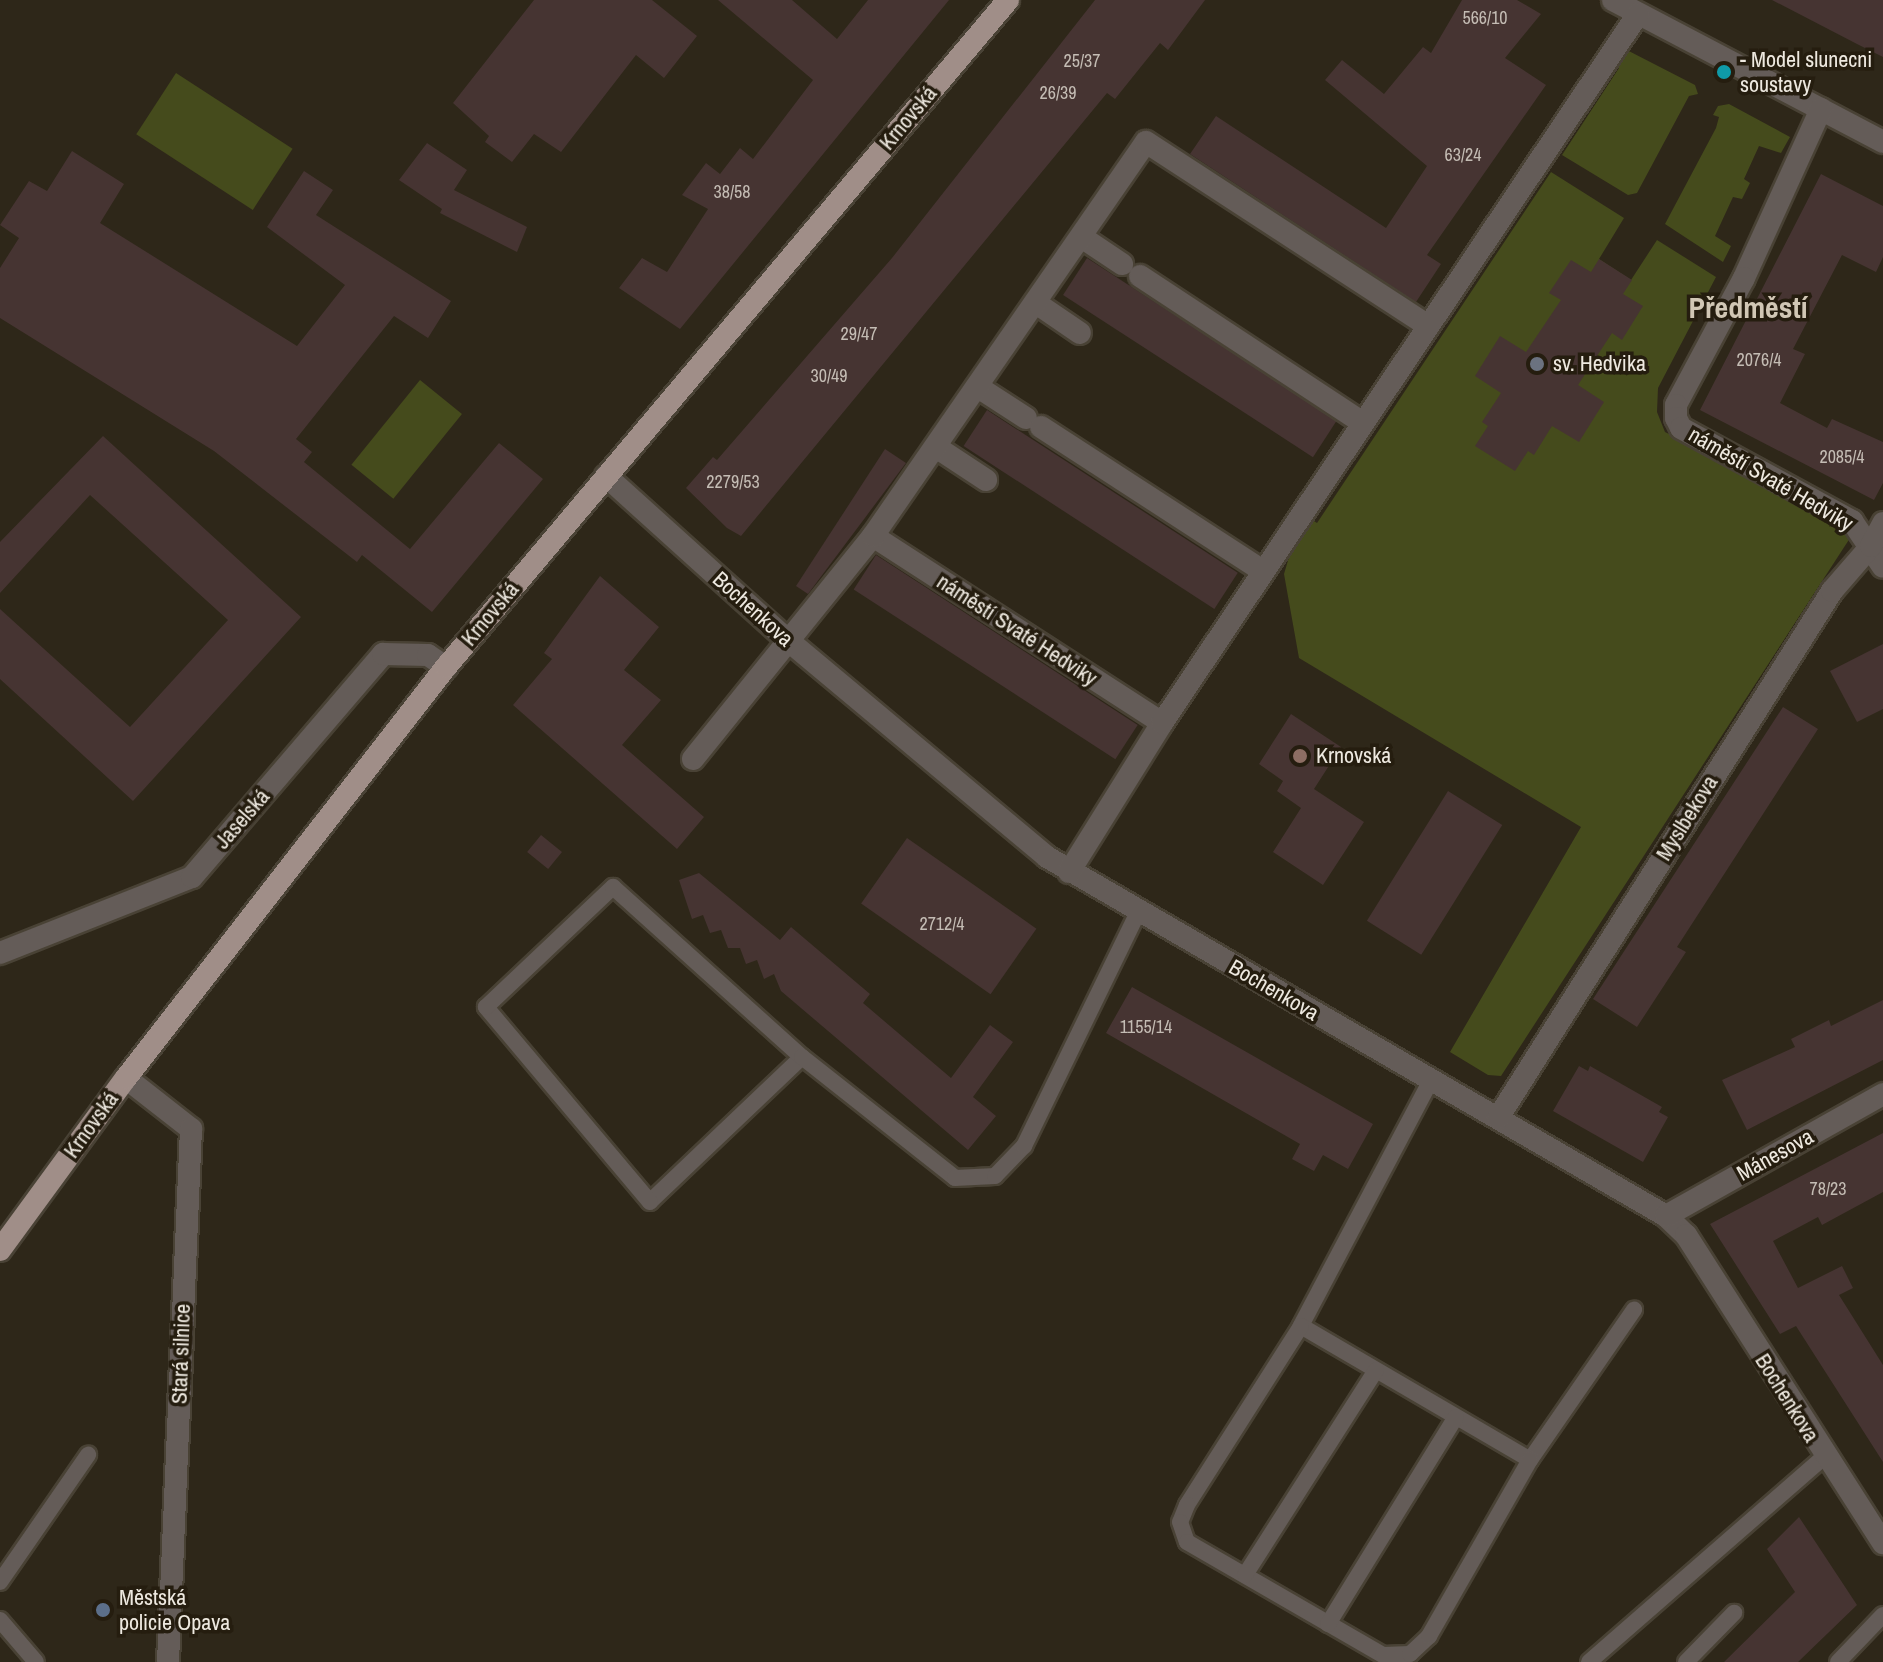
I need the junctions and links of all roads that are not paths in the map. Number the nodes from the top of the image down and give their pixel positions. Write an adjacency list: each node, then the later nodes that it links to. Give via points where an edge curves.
1 (1008, 0): 13 (main road, Krnovská)
2 (1613, 0): 3 (street)
3 (1638, 14): 4 (street); 8 (street)
4 (1821, 109): 5 (street); 17 (street, náměstí Svaté Hedviky, via 1744,278 1676,405 1676,418 1681,428 1852,521)
5 (1883, 142)
6 (1083, 238): 7 (street); 8 (street, via 1146,142); 11 (street)
7 (1036, 303): 9 (street); 10 (street)
8 (1428, 326): 11 (street)
9 (1080, 333)
10 (978, 387): 12 (street); 19 (street)
11 (1363, 423): 19 (street)
12 (936, 447): 14 (street); 16 (street)
13 (606, 476): 20 (street, Bochenkova); 21 (main road, Krnovská)
14 (986, 480)
15 (1883, 523): 17 (street, Myslbekova)
16 (873, 536): 20 (street); 22 (street, náměstí Svaté Hedviky)
17 (1871, 546): 18 (street); 31 (street, Myslbekova, via 1832,591)
18 (1883, 567)
19 (1263, 571): 22 (street)
20 (790, 642): 23 (street); 24 (street, Bochenkova)
21 (446, 667): 26 (street, Jaselská, via 428,655 383,654 192,877); 28 (main road, Krnovská)
22 (1162, 723): 24 (street)
23 (693, 759)
24 (1069, 872): 25 (street, Bochenkova)
25 (1138, 912): 27 (lane, via 1024,1146 995,1176 955,1178); 29 (street, Bochenkova)
26 (0, 953)
27 (802, 1057): 27 (lane, via 613,887 486,1007 650,1202)
28 (126, 1078): 33 (main road, Krnovská); 49 (street, Stará silnice, via 191,1129)
29 (1431, 1080): 31 (street, Bochenkova); 35 (lane)
30 (1883, 1094): 32 (street, Mánesova)
31 (1498, 1118): 32 (street, Bochenkova)
32 (1666, 1216): 39 (street, Bochenkova, via 1686,1235)
33 (0, 1250)
34 (1634, 1310): 40 (lane)
35 (1301, 1326): 36 (lane); 42 (lane, via 1180,1522 1187,1542)
36 (1376, 1370): 37 (lane); 42 (lane)
37 (1456, 1417): 40 (lane); 47 (lane)
38 (88, 1455): 43 (lane)
39 (1824, 1457): 41 (street, Bochenkova); 50 (lane)
40 (1530, 1460): 47 (lane, via 1429,1636 1410,1654 1383,1655)
41 (1883, 1543)
42 (1245, 1575): 47 (lane)
43 (0, 1582)
44 (1734, 1613): 51 (lane)
45 (1883, 1615): 52 (lane)
46 (0, 1620): 48 (lane)
47 (1328, 1624)
48 (36, 1662)
49 (168, 1662)
50 (1589, 1662)
51 (1686, 1662)
52 (1838, 1662)

